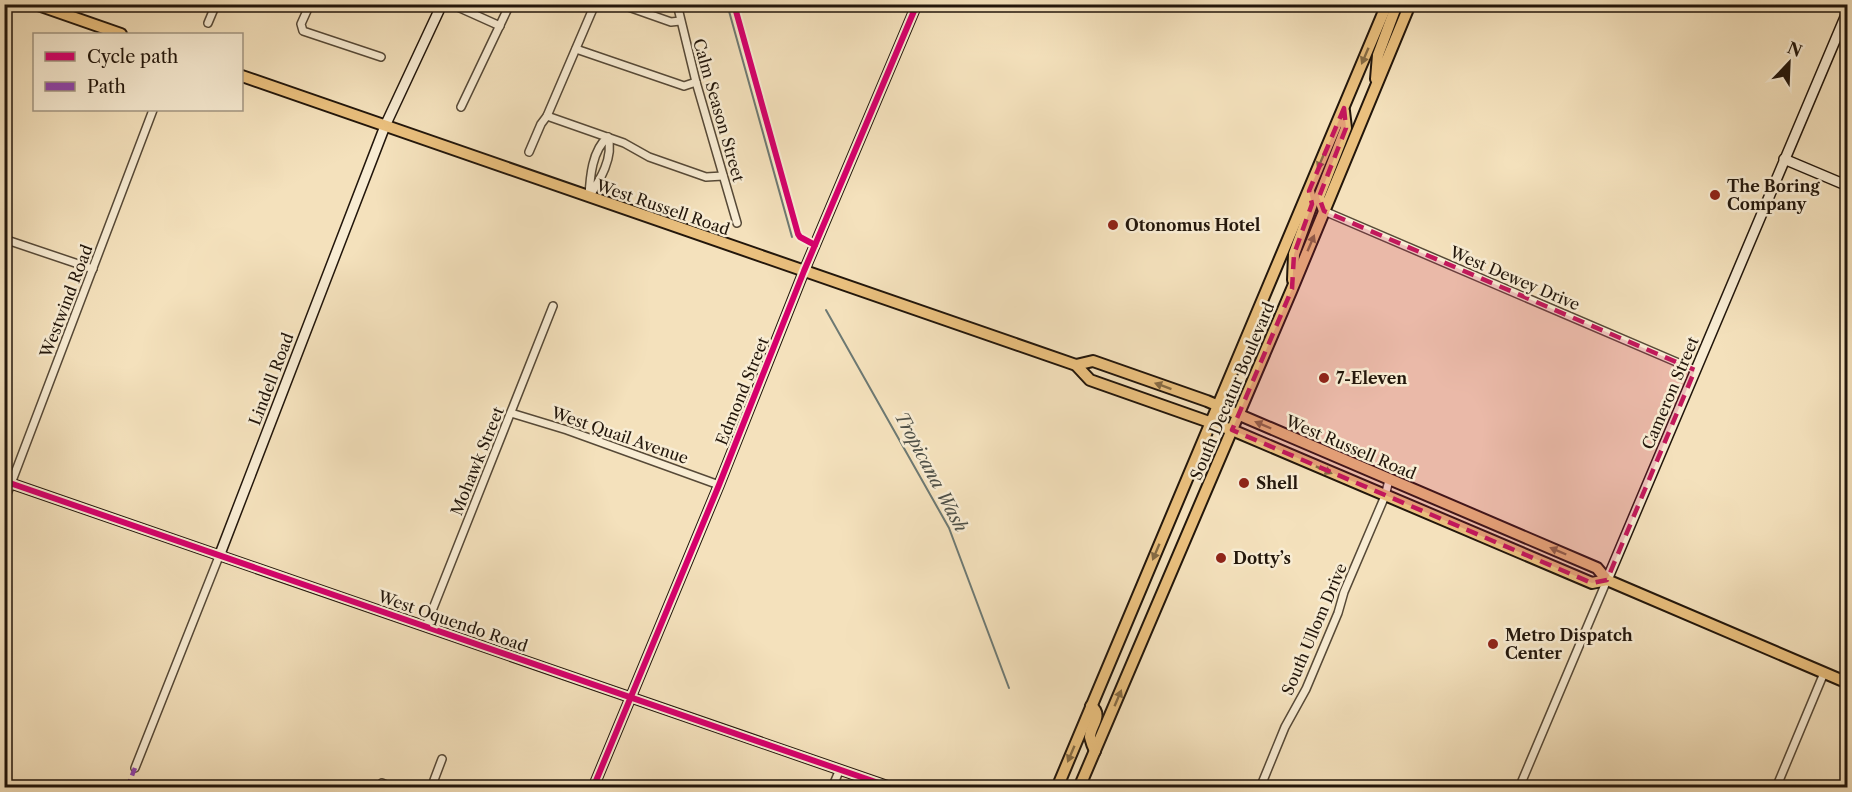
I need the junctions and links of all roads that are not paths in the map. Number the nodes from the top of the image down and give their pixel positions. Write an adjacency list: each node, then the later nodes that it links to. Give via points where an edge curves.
1 (35, 4): 18 (main road)
2 (216, 4): 16 (street)
3 (310, 4): 20 (street, via 301,24 303,32)
4 (442, 4): 28 (street, Lindell Road)
5 (451, 4): 17 (street)
6 (510, 4): 17 (street)
7 (595, 4): 19 (street)
8 (620, 4): 15 (street, via 671,22)
9 (677, 4): 15 (street, Calm Season Street)
10 (917, 4): 40 (street, Edmond Street)
11 (1387, 4): 25 (main road, South Decatur Boulevard, one-way to 25)
12 (1397, 4): 23 (main road, via 1378,55)
13 (1410, 4): 23 (main road, South Decatur Boulevard)
14 (1848, 10): 31 (street, Cameron Street)
15 (680, 21): 22 (street, Calm Season Street)
16 (208, 23)
17 (500, 26): 24 (street)
18 (118, 33)
19 (576, 49): 22 (street, via 684,86); 27 (street)
20 (381, 57)
21 (243, 76): 28 (main road, West Russell Road)
22 (696, 82): 32 (street, Calm Season Street)
23 (1375, 88): 36 (main road, South Decatur Boulevard)
24 (461, 107)
25 (1344, 108): 34 (main road, South Decatur Boulevard, one-way to 34); 36 (main road, via 1346,128 1319,197)
26 (153, 111): 39 (street, Westwind Road)
27 (547, 116): 29 (street); 30 (street)
28 (385, 126): 35 (main road, West Russell Road); 55 (street, Lindell Road)
29 (608, 137): 32 (street, via 649,157 706,177); 35 (street, via 601,143 590,175)
30 (529, 152)
31 (1784, 159): 33 (street); 44 (street, Cameron Street)
32 (723, 176): 37 (street, Calm Season Street)
33 (1848, 186)
34 (1309, 191): 41 (main road, via 1312,204 1294,254); 45 (main road, South Decatur Boulevard)
35 (589, 197): 40 (main road, West Russell Road)
36 (1324, 211): 41 (main road, South Decatur Boulevard, one-way to 36); 44 (street, West Dewey Drive)
37 (737, 223)
38 (4, 238): 39 (street)
39 (93, 269): 51 (street, Westwind Road)
40 (804, 271): 43 (main road, West Russell Road); 52 (street, Edmond Street)
41 (1292, 289): 47 (main road, South Decatur Boulevard)
42 (553, 306): 46 (street, Mohawk Street)
43 (1076, 365): 45 (main road, West Russell Road, one-way to 43, via 1093,361); 48 (main road, West Russell Road, via 1090,380)
44 (1695, 370): 56 (street, Cameron Street)
45 (1218, 406): 47 (main road, West Russell Road); 48 (main road, South Decatur Boulevard)
46 (512, 413): 52 (street, West Quail Avenue); 57 (street, Mohawk Street)
47 (1238, 414): 49 (main road, South Decatur Boulevard); 50 (main road, West Russell Road, one-way to 47)
48 (1211, 422): 49 (main road, West Russell Road); 61 (main road, South Decatur Boulevard, one-way to 61)
49 (1232, 430): 53 (main road, West Russell Road, one-way to 53); 62 (main road, South Decatur Boulevard, one-way to 49)
50 (1389, 480): 53 (street, South Ullom Drive); 56 (main road, West Russell Road, one-way to 50, via 1597,567)
51 (8, 482): 54 (street, Westwind Road); 55 (street, West Oquendo Road)
52 (719, 484): 60 (street, Edmond Street)
53 (1385, 496): 56 (main road, West Russell Road, via 1592,583); 74 (street, South Ullom Drive, via 1306,689)
54 (4, 502)
55 (220, 554): 57 (street, West Oquendo Road); 64 (street, Lindell Road)
56 (1607, 580): 58 (main road, West Russell Road); 75 (street, Cameron Street)
57 (426, 626): 60 (street, West Oquendo Road)
58 (1824, 673): 59 (main road, West Russell Road); 76 (street)
59 (1848, 683)
60 (632, 697): 65 (street, West Oquendo Road); 69 (street, Edmond Street)
61 (1091, 706): 62 (main road, via 1097,714 1090,736); 72 (main road, South Decatur Boulevard, one-way to 72)
62 (1095, 751): 73 (main road, South Decatur Boulevard)
63 (442, 759): 68 (street)
64 (135, 768)
65 (840, 769): 70 (street); 71 (street, West Oquendo Road)
66 (382, 783): 67 (street)
67 (393, 788)
68 (431, 788)
69 (593, 788)
70 (832, 788)
71 (892, 788)
72 (1057, 788)
73 (1079, 788)
74 (1260, 788)
75 (1519, 788)
76 (1776, 788)

